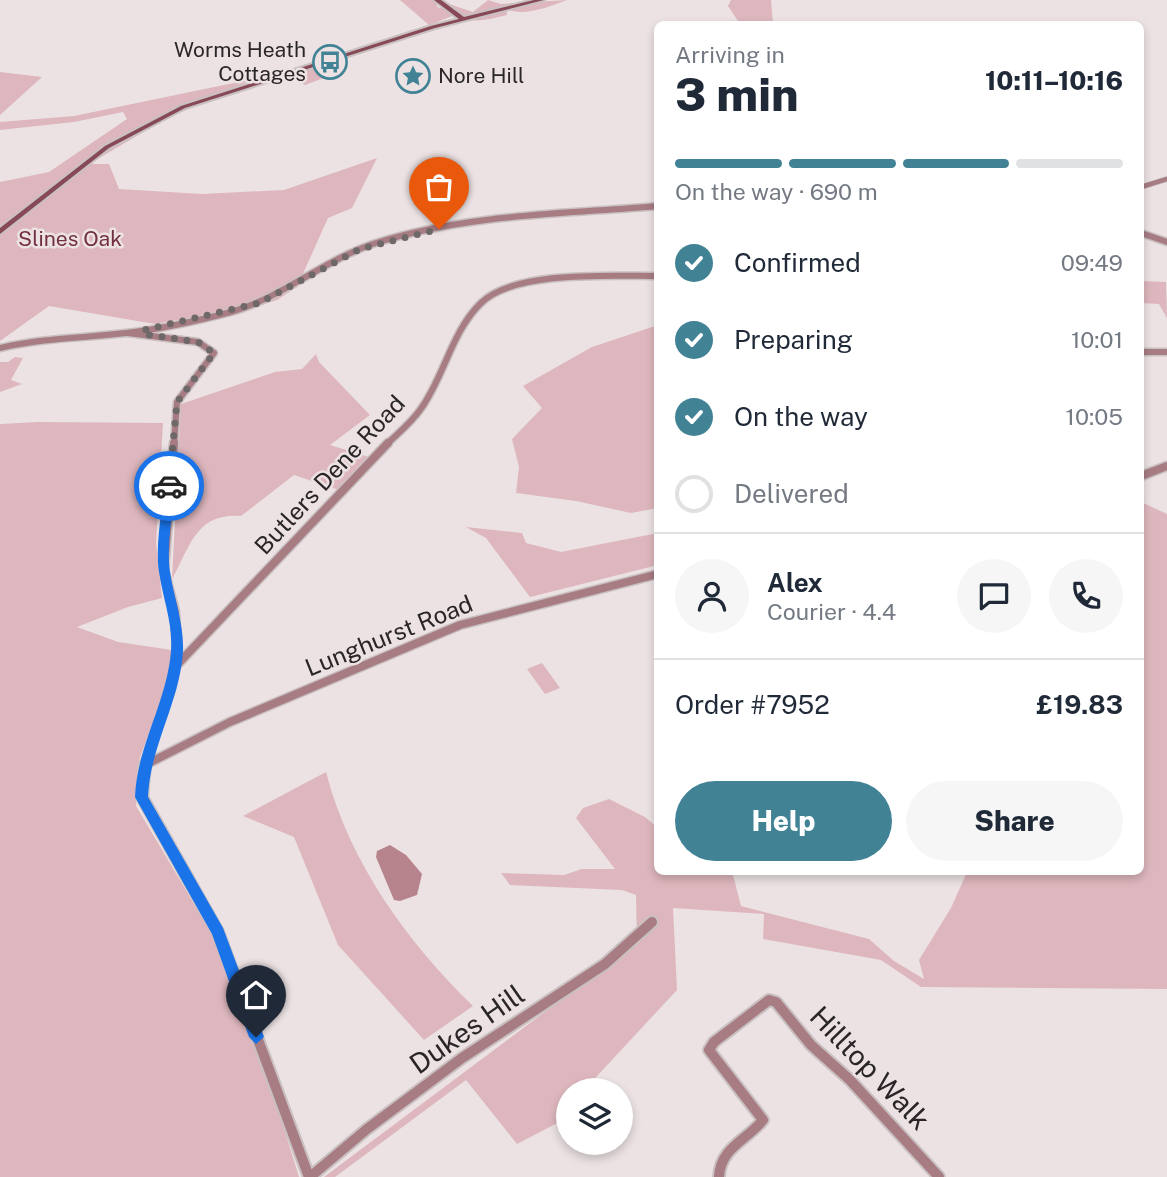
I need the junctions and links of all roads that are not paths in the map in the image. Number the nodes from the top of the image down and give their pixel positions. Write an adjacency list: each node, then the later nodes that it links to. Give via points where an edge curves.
1 (437, 0): 3 (main road)
2 (541, 0): 3 (main road)
3 (462, 18): 7 (main road, via 208,97 163,116 107,147)
4 (1167, 179): 5 (street)
5 (1144, 186)
6 (654, 206): 11 (street, via 509,219 406,235 360,249 259,303)
7 (0, 232)
8 (1144, 234): 9 (street)
9 (1167, 242)
10 (654, 275): 18 (street, Butlers Dene Road, via 567,276 516,285 482,301 420,410)
11 (144, 332): 12 (street, via 52,337); 18 (street, via 198,342 214,353 177,402 164,570 175,612)
12 (0, 348)
13 (1144, 352): 14 (street)
14 (1167, 352)
15 (1167, 466): 16 (street)
16 (1144, 473)
17 (654, 575): 19 (street, Lunghurst Road, via 460,625 230,722)
18 (174, 668): 19 (street)
19 (145, 765): 21 (street, via 144,804 218,932)
20 (652, 922): 21 (street, Dukes Hill, via 605,964 462,1058)
21 (309, 1177)
22 (719, 1177): 23 (street, Hilltop Walk, via 723,1157 760,1125 763,1117 709,1049 762,1003 776,1002 811,1045 850,1080)
23 (939, 1177)

